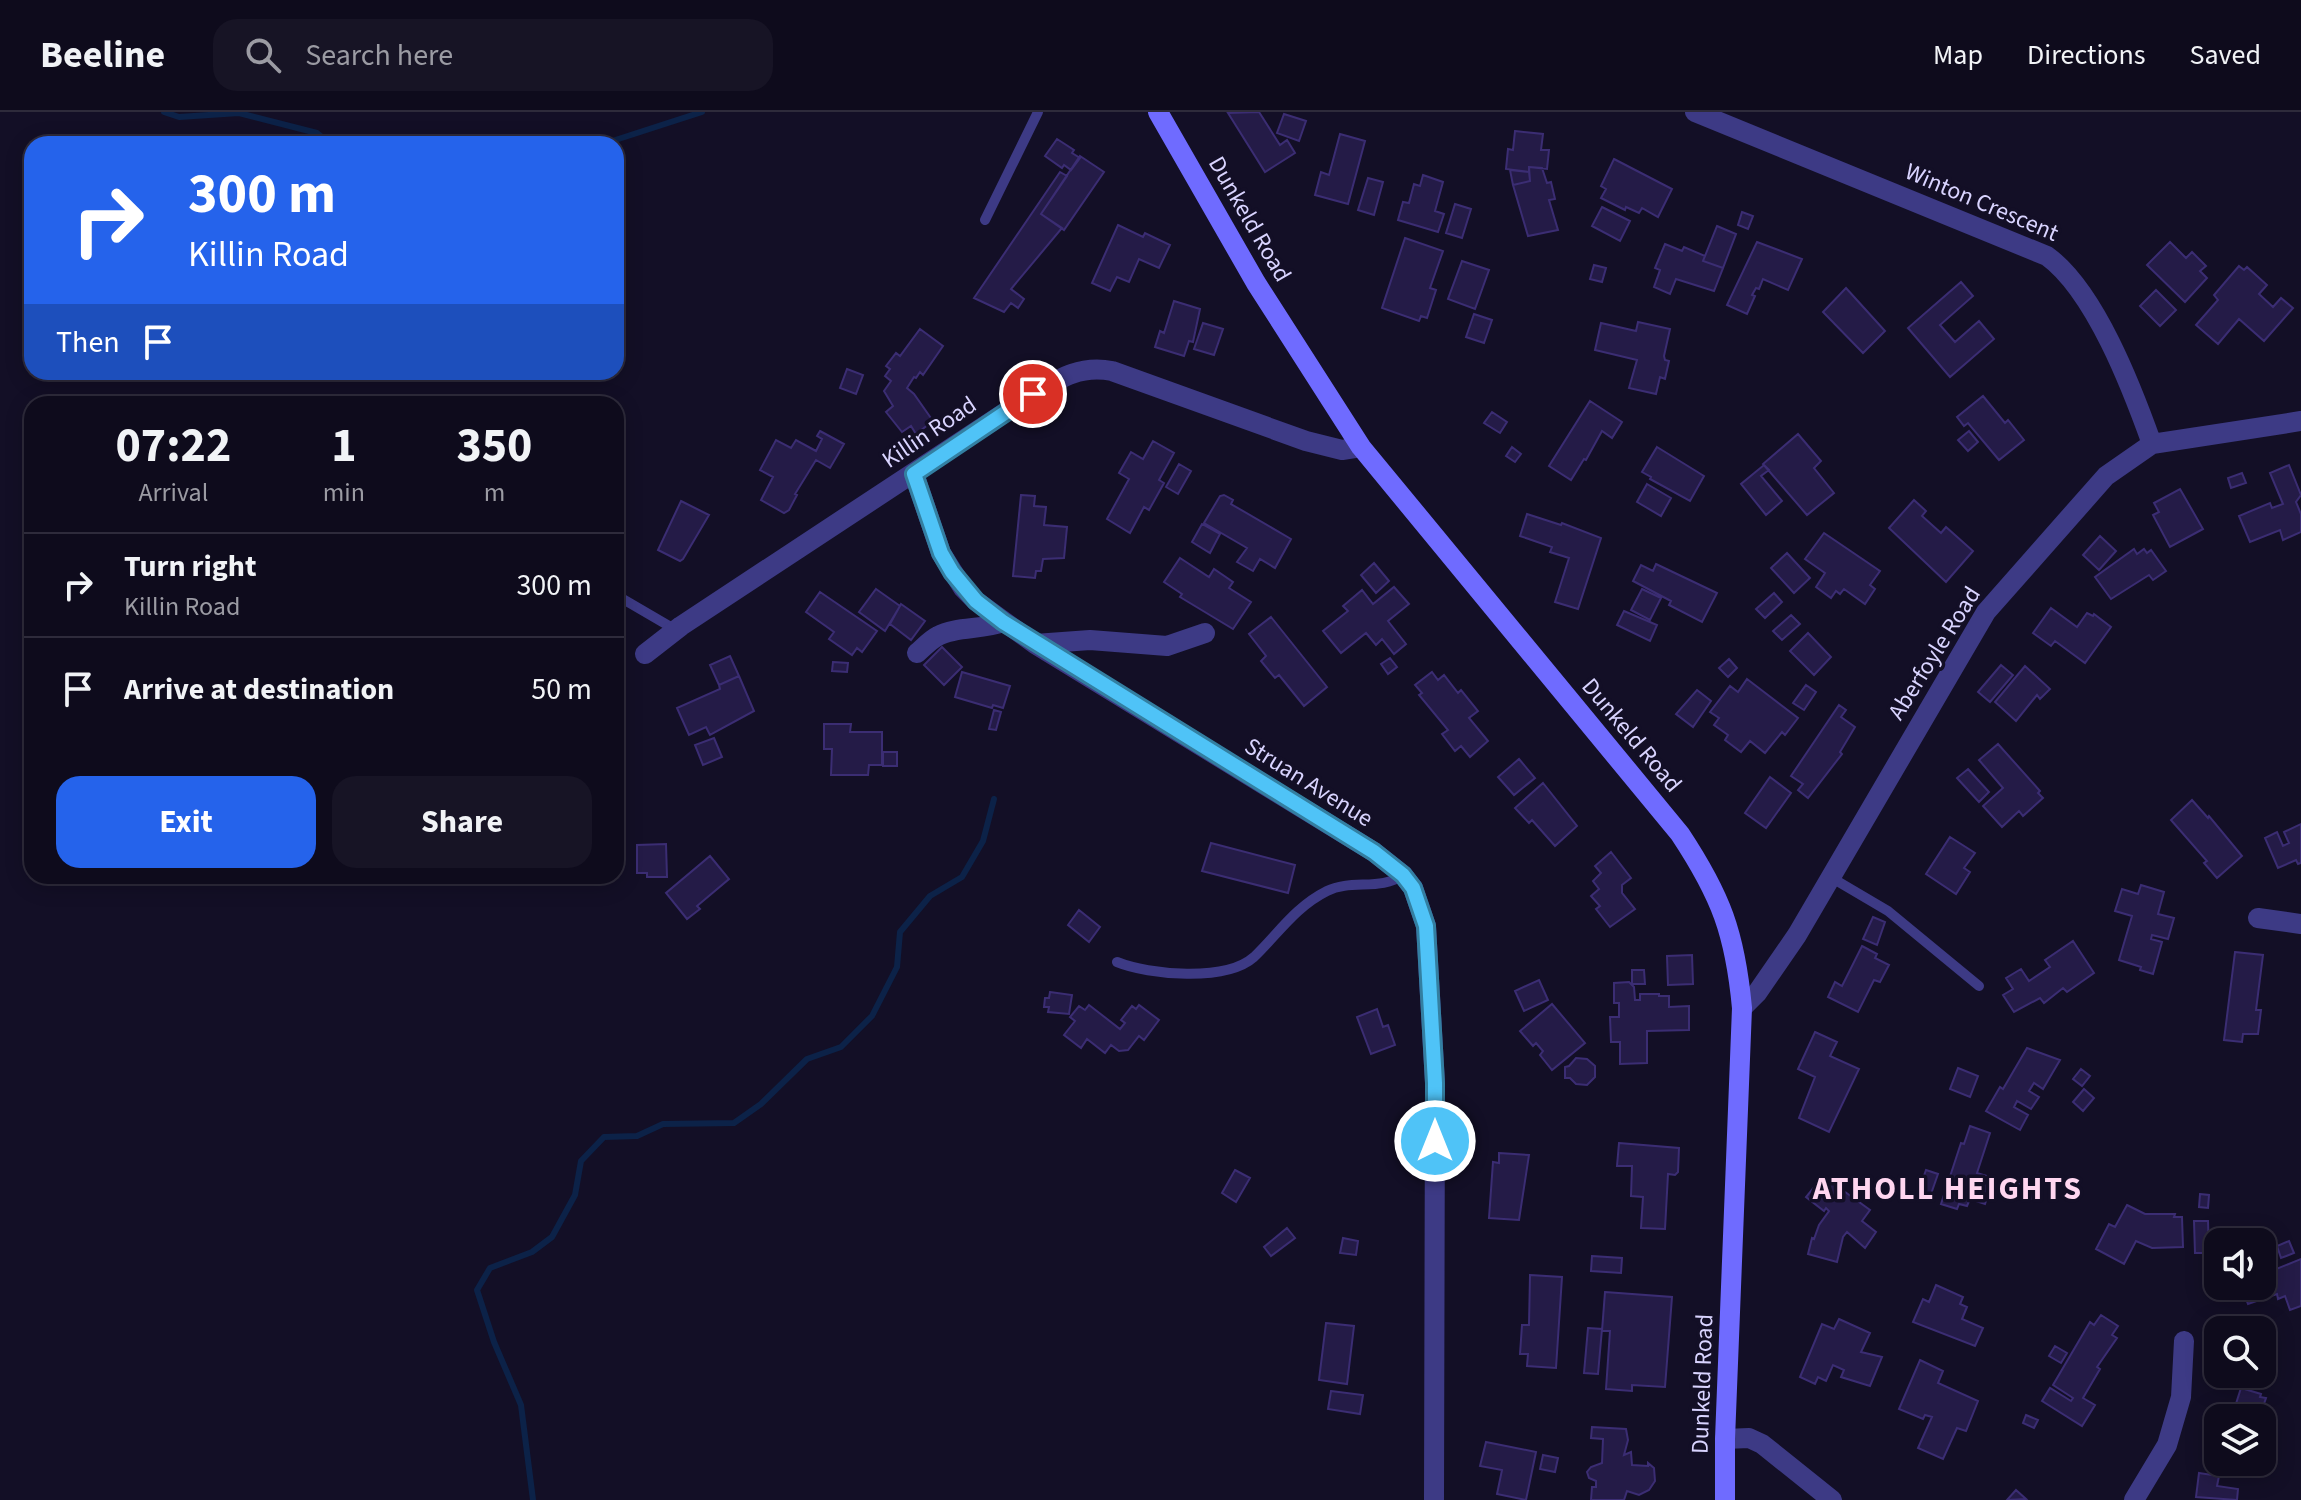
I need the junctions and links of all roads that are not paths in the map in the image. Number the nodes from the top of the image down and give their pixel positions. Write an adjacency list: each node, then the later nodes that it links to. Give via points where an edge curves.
1 (1038, 112): 4 (lane)
2 (1158, 112): 7 (main road, Dunkeld Road, via 1256,283)
3 (1695, 112): 6 (street, Winton Crescent, via 2035,249 2057,263 2073,279 2123,367)
4 (985, 220)
5 (2301, 421): 6 (street, Aberfoyle Road)
6 (2152, 444): 17 (street, Aberfoyle Road, via 2106,476 1986,612)
7 (1361, 447): 8 (street, Killin Road, via 1342,450 1315,443 1095,368 1070,372); 22 (main road, Dunkeld Road, via 1680,834 1720,901 1736,956)
8 (914, 474): 10 (street, Struan Avenue, via 952,572); 11 (street, Killin Road)
9 (624, 600): 11 (lane)
10 (1003, 622): 13 (street, Struan Avenue); 14 (street, via 954,630)
11 (676, 630): 15 (street, Killin Road)
12 (1205, 633): 13 (street, via 1167,646 1090,640)
13 (1035, 644): 16 (street, Struan Avenue, via 1374,852)
14 (917, 653)
15 (645, 654)
16 (1403, 875): 20 (lane, via 1386,884 1342,885 1325,892 1299,909 1252,958 1233,968 1171,974); 25 (street, Struan Avenue, via 1426,926 1435,1083)
17 (1832, 878): 21 (lane, via 1888,911); 22 (street, Aberfoyle Road, via 1778,964)
18 (2258, 918): 19 (street)
19 (2301, 924)
20 (1117, 962)
21 (1979, 986)
22 (1742, 1008): 24 (main road, Dunkeld Road)
23 (2184, 1341): 28 (street, via 2181,1397 2167,1445)
24 (1725, 1439): 26 (main road, Dunkeld Road); 27 (street, via 1749,1438 1762,1444)
25 (1434, 1500)
26 (1725, 1500)
27 (1832, 1500)
28 (2134, 1500)

